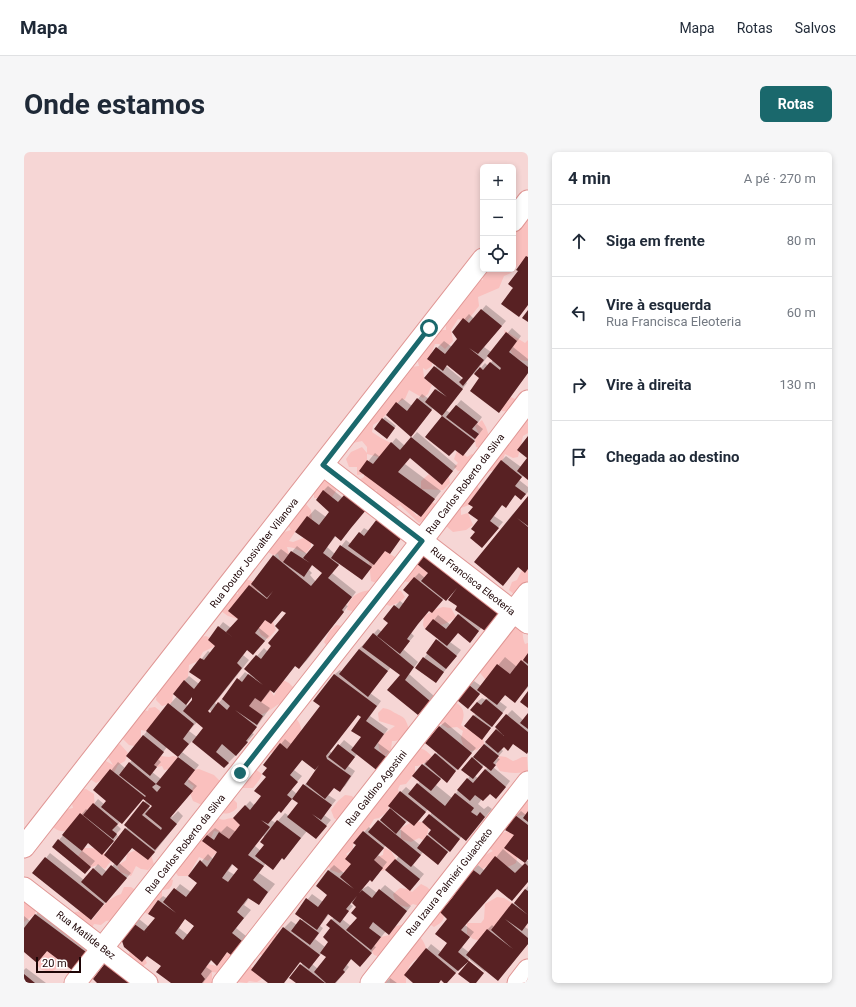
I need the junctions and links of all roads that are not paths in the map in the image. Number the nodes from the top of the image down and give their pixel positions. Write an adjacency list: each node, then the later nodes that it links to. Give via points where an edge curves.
1 (528, 201): 2 (street)
2 (516, 217)
3 (480, 263): 5 (street, Rua Doutor Josivalter Vilanova)
4 (528, 401): 6 (street, Rua Carlos Roberto da Silva)
5 (323, 465): 6 (street, Rua Francisca Eleoteria); 10 (street, Rua Doutor Josivalter Vilanova)
6 (422, 541): 8 (street, Rua Francisca Eleoteria); 12 (street, Rua Carlos Roberto da Silva)
7 (528, 593): 8 (street, Rua Galdino Agostini)
8 (521, 618): 16 (street, Rua Galdino Agostini)
9 (528, 782): 17 (street, Rua Izaura Palmieri Guiacheto)
10 (24, 848)
11 (24, 888): 12 (street, Rua Matilde Bez)
12 (103, 949): 14 (street, Rua Carlos Roberto da Silva); 15 (street, Rua Matilde Bez)
13 (528, 970): 18 (street)
14 (75, 983)
15 (147, 983)
16 (223, 983)
17 (371, 983)
18 (518, 983)

